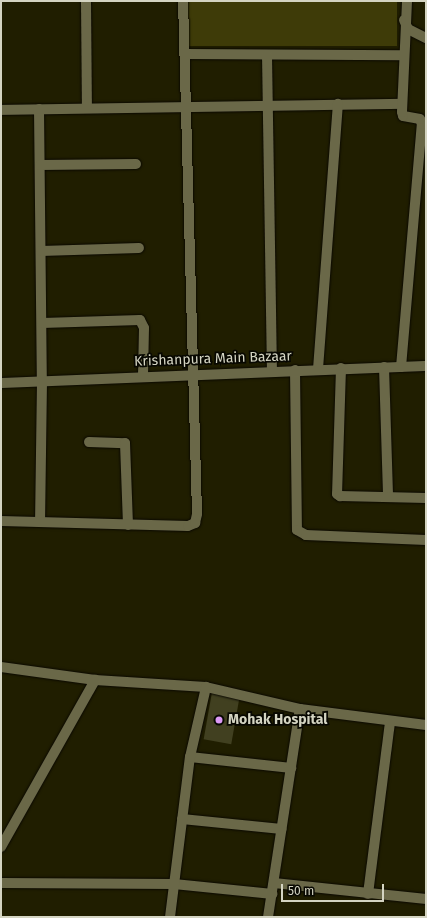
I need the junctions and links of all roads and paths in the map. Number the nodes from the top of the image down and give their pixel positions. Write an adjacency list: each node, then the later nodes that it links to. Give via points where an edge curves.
1 (86, 1): 13 (street)
2 (183, 1): 6 (street)
3 (407, 1): 4 (street)
4 (404, 20): 5 (street, via 408,30); 8 (street)
5 (426, 38)
6 (185, 54): 7 (street); 12 (street)
7 (267, 55): 8 (street); 11 (street)
8 (403, 55): 10 (street)
9 (338, 104): 10 (street); 11 (street); 25 (street)
10 (401, 104): 21 (street, via 403,116 418,118 422,124)
11 (268, 105): 12 (street); 26 (street)
12 (186, 106): 13 (street); 28 (street)
13 (87, 108): 14 (street)
14 (39, 109): 15 (street); 17 (street)
15 (1, 110)
16 (136, 164): 17 (street)
17 (40, 165): 19 (street)
18 (139, 248): 19 (street)
19 (41, 252): 20 (street)
20 (42, 324): 29 (street, via 140,320 144,328); 30 (street)
21 (401, 366): 22 (street, Krishanpura Main Bazaar); 23 (street, Krishanpura Main Bazaar)
22 (426, 366)
23 (384, 367): 24 (street, Krishanpura Main Bazaar); 33 (street)
24 (341, 368): 25 (street, Krishanpura Main Bazaar); 33 (street, via 337,494)
25 (318, 369): 27 (street, Krishanpura Main Bazaar)
26 (272, 370): 27 (street, Krishanpura Main Bazaar); 28 (street, Krishanpura Main Bazaar)
27 (295, 370): 38 (street, via 294,524 297,530 306,535)
28 (192, 374): 29 (street, Krishanpura Main Bazaar); 37 (street, via 197,514 195,523 188,526)
29 (143, 376): 30 (street, Krishanpura Main Bazaar)
30 (42, 381): 31 (street, Krishanpura Main Bazaar); 36 (street)
31 (1, 382)
32 (89, 442): 37 (street, via 125,443)
33 (388, 497): 34 (street)
34 (426, 498)
35 (1, 521): 36 (street)
36 (40, 522): 37 (street)
37 (128, 525)
38 (426, 540)
39 (1, 666): 40 (street)
40 (95, 680): 41 (street); 49 (street)
41 (206, 687): 42 (street); 45 (street)
42 (300, 709): 43 (street); 46 (street)
43 (390, 722): 44 (street); 54 (street)
44 (426, 725)
45 (190, 757): 46 (street); 47 (street)
46 (291, 768): 48 (street)
47 (182, 819): 48 (street); 52 (street)
48 (282, 829): 51 (street)
49 (1, 847)
50 (1, 883): 52 (street)
51 (274, 883): 53 (street); 54 (street)
52 (174, 884): 53 (street); 56 (street)
53 (272, 894): 57 (street)
54 (368, 894): 55 (street)
55 (426, 899)
56 (170, 917)
57 (268, 917)

